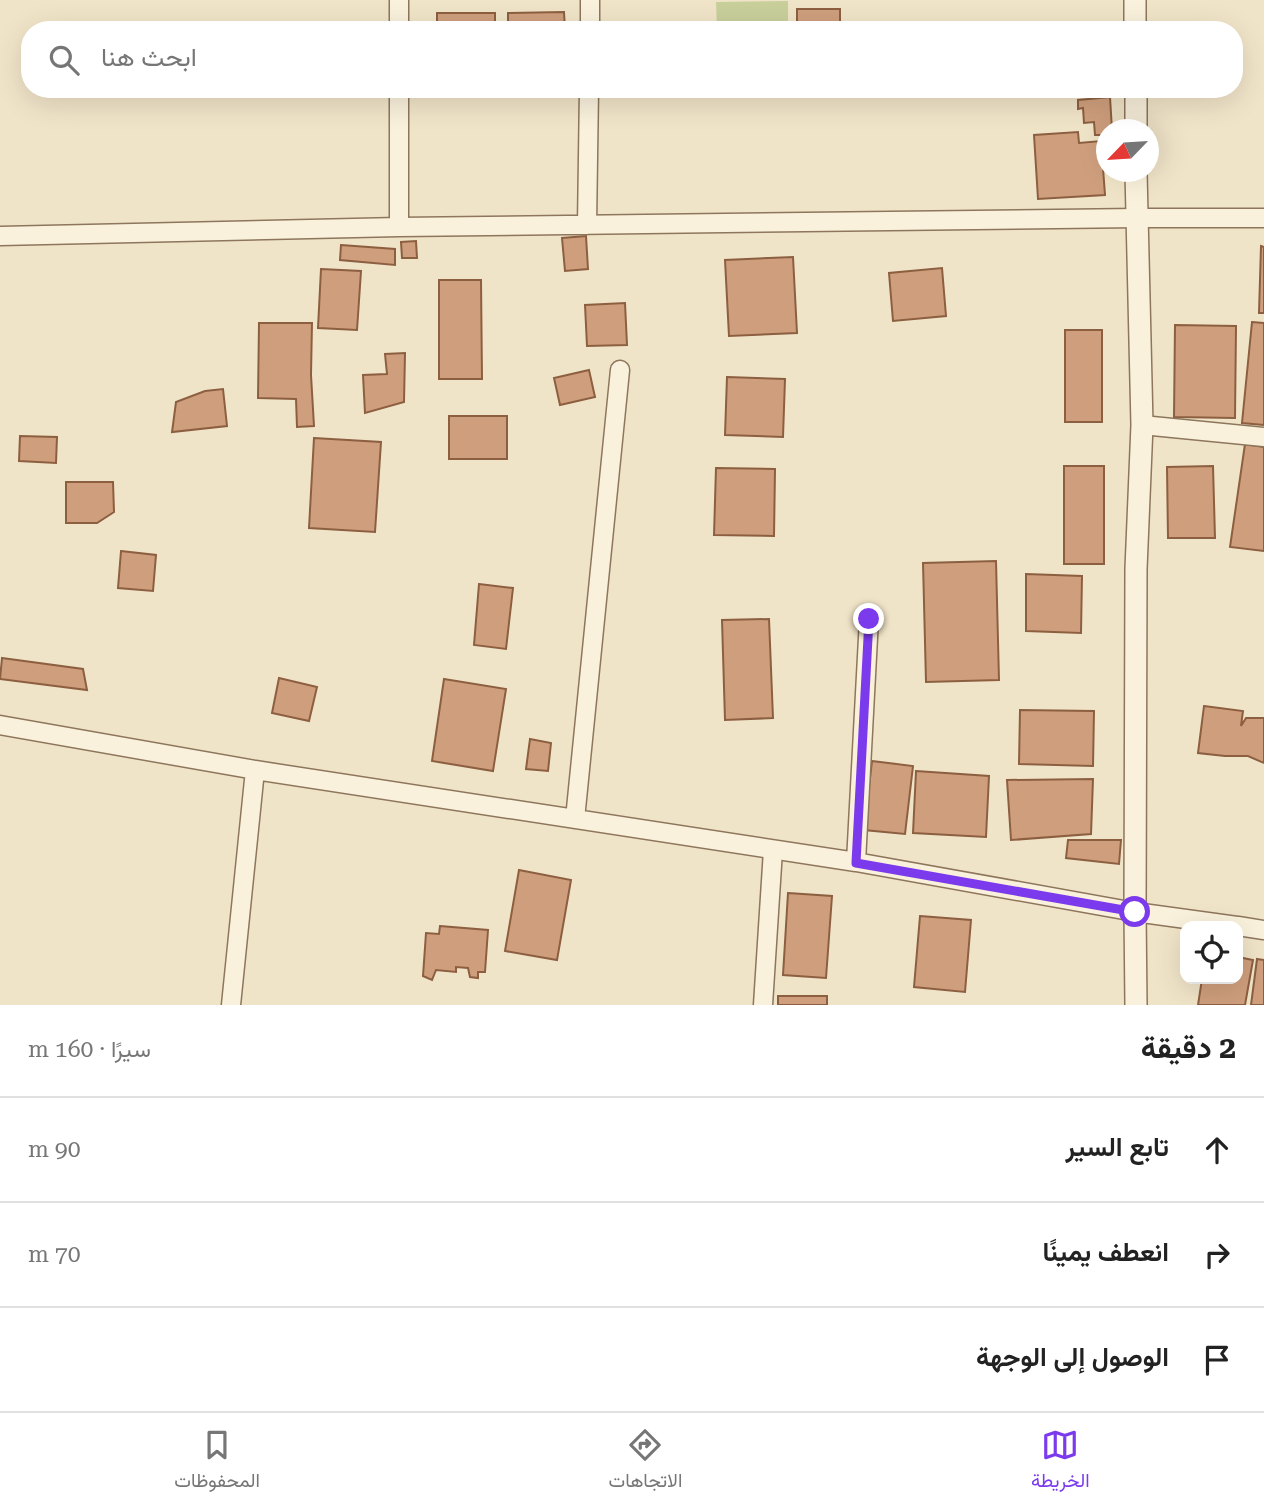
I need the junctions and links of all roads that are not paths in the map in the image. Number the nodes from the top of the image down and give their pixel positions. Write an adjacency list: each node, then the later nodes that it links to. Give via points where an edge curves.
1 (399, 0): 4 (street)
2 (590, 0): 5 (street)
3 (1135, 0): 6 (street)
4 (399, 21)
5 (590, 21)
6 (1135, 21)
7 (399, 98): 15 (street)
8 (589, 98): 14 (street)
9 (1136, 98): 10 (street)
10 (1136, 119)
11 (1136, 182): 12 (street)
12 (1137, 218): 13 (street); 14 (street); 18 (street)
13 (1264, 218)
14 (587, 225): 15 (street)
15 (399, 227): 16 (street)
16 (0, 236)
17 (620, 370): 23 (street)
18 (1142, 425): 19 (street); 26 (street, via 1136,569)
19 (1264, 437)
20 (869, 619): 25 (street)
21 (0, 725): 22 (street)
22 (255, 770): 23 (street); 30 (street)
23 (575, 819): 24 (street)
24 (773, 850): 25 (street); 31 (street)
25 (856, 863): 26 (street)
26 (1135, 912): 27 (street); 32 (street)
27 (1201, 921)
28 (1243, 927): 29 (street)
29 (1264, 930)
30 (231, 1005)
31 (762, 1005)
32 (1136, 1005)

